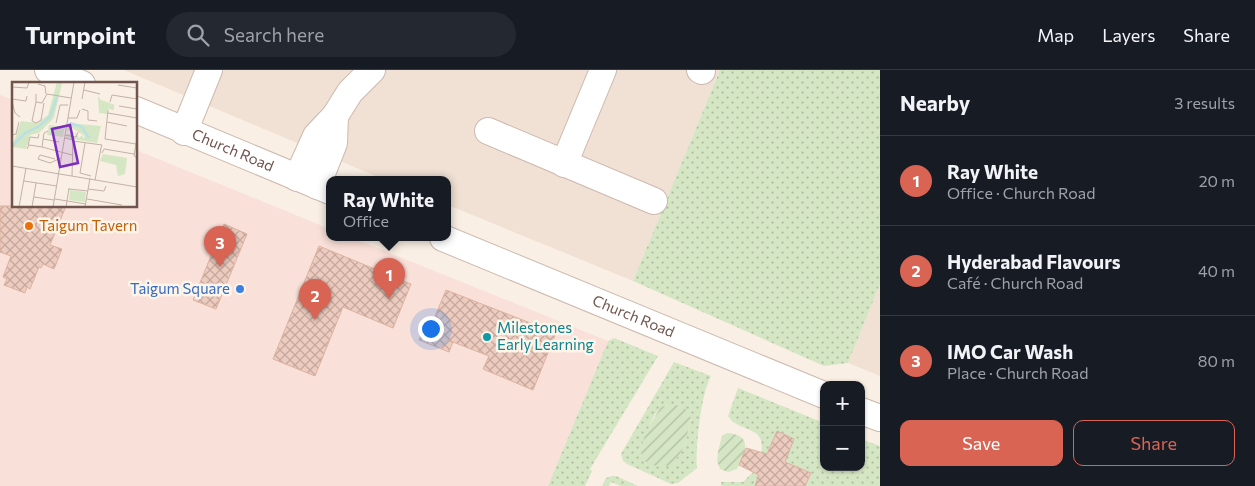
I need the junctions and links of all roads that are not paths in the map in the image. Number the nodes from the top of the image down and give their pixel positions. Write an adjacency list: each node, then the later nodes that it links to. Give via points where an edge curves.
1 (48, 70): 5 (street)
2 (209, 70): 7 (street)
3 (372, 70): 10 (street, via 350,92 335,116 334,143)
4 (603, 70): 9 (street)
5 (77, 82)
6 (138, 111): 7 (street, Church Road)
7 (184, 132): 10 (street, Church Road)
8 (488, 132): 9 (street)
9 (564, 164): 11 (street)
10 (315, 185)
11 (654, 201)
12 (450, 241): 13 (street, Church Road)
13 (820, 393)
14 (865, 412): 15 (street)
15 (880, 418)

